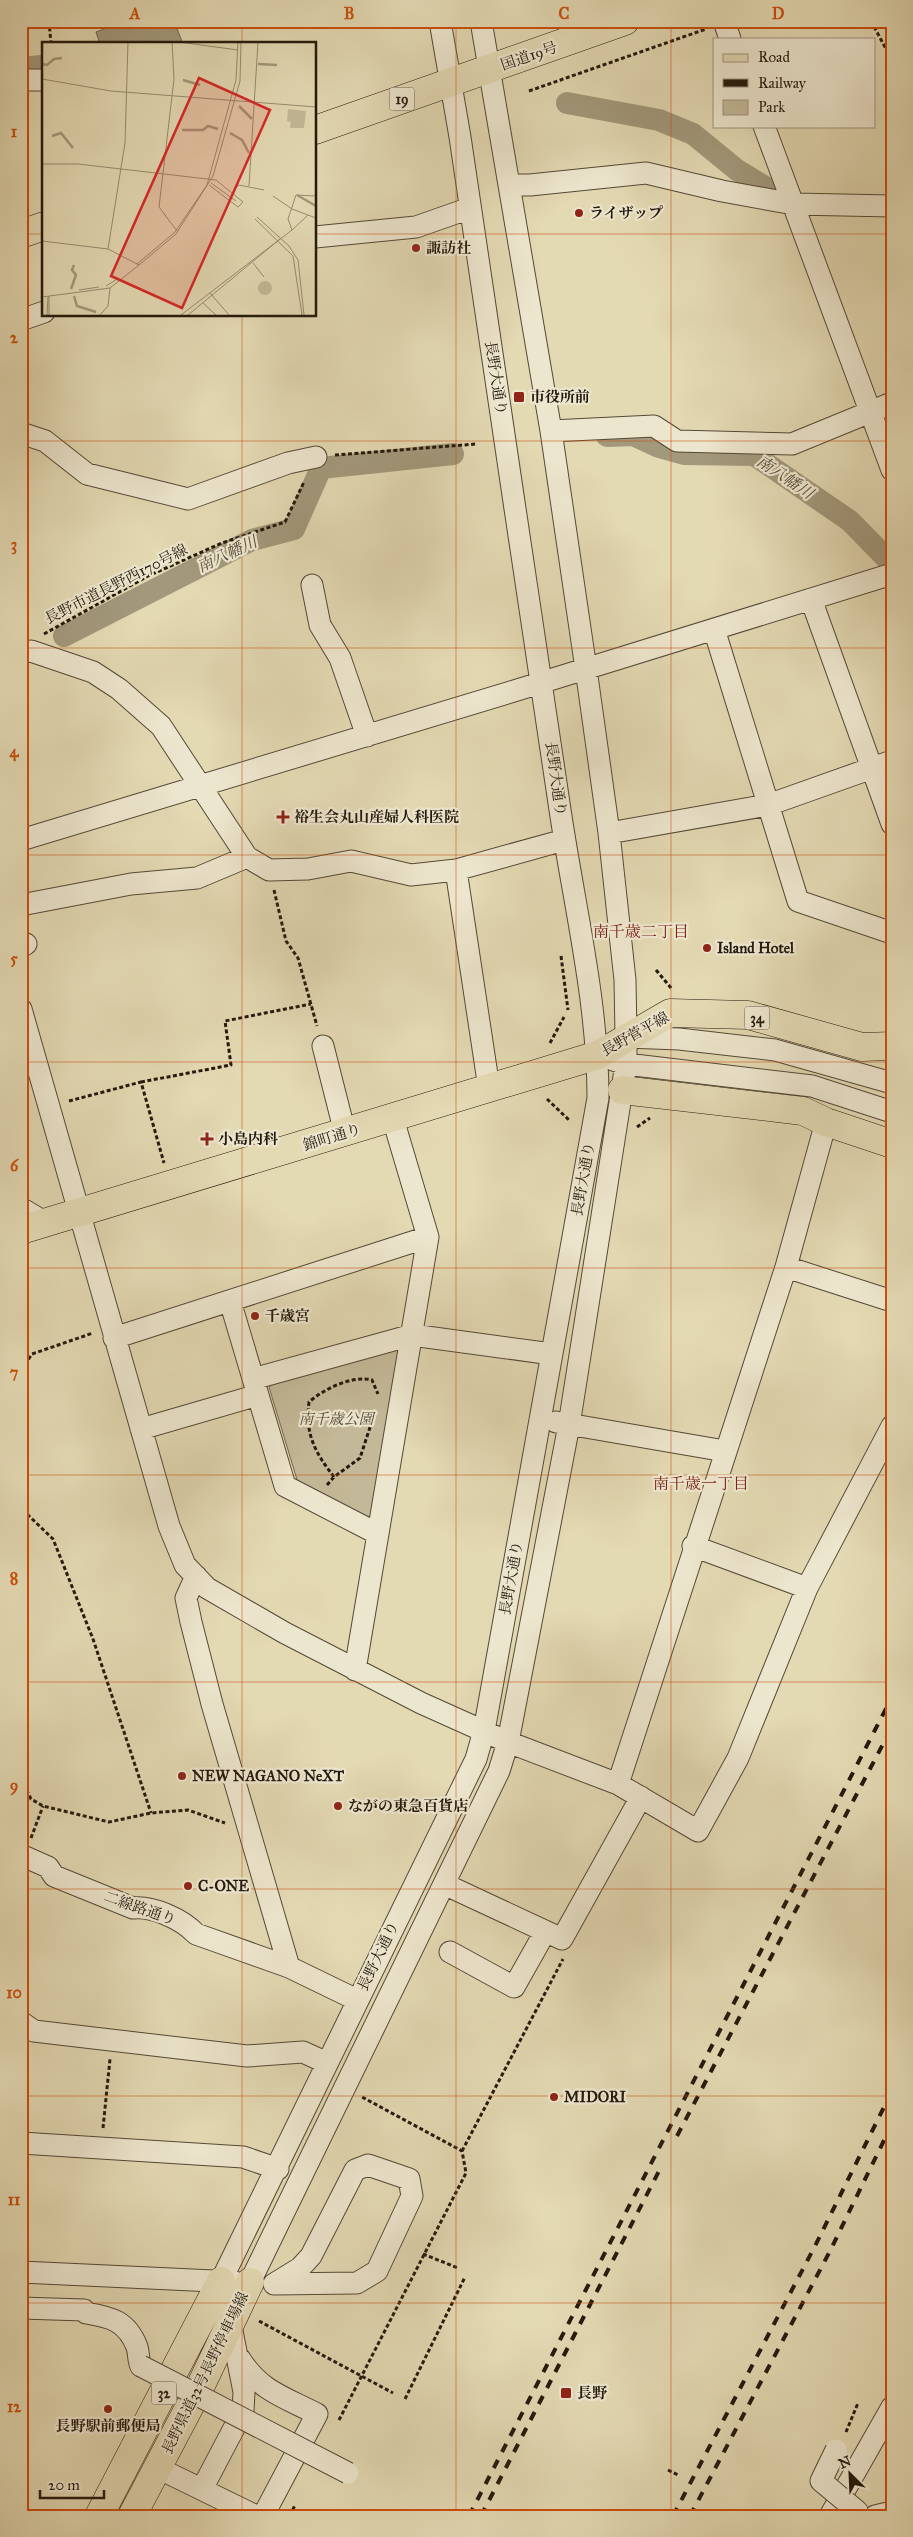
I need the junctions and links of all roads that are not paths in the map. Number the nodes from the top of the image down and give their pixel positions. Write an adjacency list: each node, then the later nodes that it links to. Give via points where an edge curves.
1 (440, 21): 9 (street, 長野大通り)
2 (481, 21): 6 (street, 長野大通り)
3 (624, 21): 6 (main road, 国道19号 / 19)
4 (715, 25): 5 (street)
5 (729, 38)
6 (490, 69): 9 (main road, 19); 12 (street, 長野大通り)
7 (21, 80): 8 (street)
8 (42, 80)
9 (450, 83): 11 (main road, 19); 15 (street, 長野大通り)
10 (765, 128): 13 (street)
11 (316, 130)
12 (510, 185): 13 (street, via 646,173); 23 (street, 長野大通り)
13 (794, 204): 14 (street); 22 (street)
14 (892, 206)
15 (470, 208): 18 (street, via 416,227); 33 (street, 長野大通り)
16 (42, 227): 17 (main road)
17 (21, 234)
18 (316, 237)
19 (42, 313): 20 (street)
20 (21, 320)
21 (892, 403): 22 (street)
22 (870, 411): 23 (street, via 792,444 677,441 654,426); 26 (street)
23 (551, 431): 32 (street, 長野大通り)
24 (21, 434): 25 (street, via 45,440 87,474 188,499)
25 (316, 456)
26 (892, 470)
27 (892, 574): 29 (street)
28 (312, 585): 34 (street, via 320,625 340,658)
29 (810, 599): 30 (street); 36 (street)
30 (714, 629): 32 (street); 38 (street)
31 (21, 653): 37 (street, via 31,651 94,672 119,689 161,726)
32 (586, 669): 33 (street); 40 (street, 長野大通り)
33 (542, 683): 34 (street); 42 (street, 長野大通り)
34 (367, 736): 37 (street)
35 (892, 760): 36 (street)
36 (872, 768): 38 (street); 39 (street)
37 (200, 786): 41 (street); 43 (street)
38 (768, 805): 40 (street); 46 (street, via 798,901)
39 (892, 824)
40 (609, 833): 48 (street, 長野大通り, via 625,980)
41 (21, 840)
42 (564, 840): 44 (street); 51 (street, 長野大通り)
43 (247, 857): 44 (street, via 269,870 308,869 351,861 411,875); 45 (street, via 197,878 131,884)
44 (456, 870): 55 (street)
45 (21, 905)
46 (892, 933)
47 (21, 1009): 62 (street)
48 (626, 1037): 50 (main road, 長野菅平線 / 34, via 670,1013 748,1015 862,1046); 51 (main road, 長野菅平線 / 34); 53 (street, 長野大通り); 54 (street, via 679,1039 775,1050)
49 (323, 1046): 59 (street)
50 (892, 1046)
51 (598, 1055): 52 (main road, 長野菅平線 / 34); 53 (street); 70 (street, 長野大通り, via 598,1098)
52 (552, 1058): 55 (main road, 錦町通り / 34)
53 (624, 1077): 56 (street, via 812,1086); 58 (main road, via 803,1111); 73 (street, 長野大通り)
54 (892, 1083)
55 (489, 1088): 57 (main road, 錦町通り / 34)
56 (892, 1112)
57 (393, 1119): 59 (main road, 錦町通り / 34); 64 (street)
58 (826, 1122): 60 (main road); 65 (street)
59 (346, 1133): 62 (main road, 錦町通り / 34)
60 (892, 1144)
61 (21, 1208): 63 (street)
62 (79, 1214): 63 (main road, 錦町通り / 34); 68 (street)
63 (34, 1227)
64 (428, 1237): 66 (street); 69 (street)
65 (786, 1267): 67 (street); 76 (street)
66 (230, 1301): 68 (street); 71 (street)
67 (892, 1301)
68 (113, 1333): 75 (street)
69 (412, 1335): 70 (street); 71 (street); 77 (street)
70 (552, 1354): 72 (street, 長野大通り)
71 (256, 1387): 75 (street); 77 (street, via 284,1486)
72 (540, 1420): 73 (street); 82 (street, 長野大通り)
73 (569, 1425): 76 (street); 83 (street, 長野大通り)
74 (892, 1426): 80 (street)
75 (141, 1430): 79 (street, via 169,1526 185,1565)
76 (726, 1451): 78 (street)
77 (378, 1534): 81 (street)
78 (693, 1546): 80 (street); 84 (street)
79 (196, 1576): 81 (street, via 207,1588); 90 (street, via 186,1598)
80 (807, 1588): 85 (street, via 738,1758 698,1831)
81 (355, 1670): 82 (street)
82 (484, 1731): 83 (street); 91 (street, 長野大通り, via 476,1759)
83 (508, 1742): 84 (street); 87 (street, 長野大通り, via 499,1771)
84 (618, 1784): 85 (street)
85 (641, 1797): 88 (street)
86 (23, 1856): 90 (street, 二線路通り, via 48,1868 54,1876 132,1908 144,1907 188,1925 196,1934)
87 (444, 1884): 88 (street); 97 (street, 長野大通り)
88 (554, 1936): 89 (street, via 514,1987)
89 (450, 1952)
90 (288, 1967): 91 (street, 二線路通り)
91 (357, 2000): 93 (street, 長野大通り)
92 (21, 2022): 93 (street, via 34,2031 247,2056 303,2052)
93 (327, 2063): 95 (street, 長野大通り)
94 (21, 2143): 95 (street, via 243,2157)
95 (278, 2169): 96 (street, 長野大通り)
96 (250, 2222): 97 (street); 99 (street, 長野大通り)
97 (264, 2254): 100 (street, 長野大通り)
98 (21, 2272): 99 (street)
99 (221, 2281): 100 (street); 102 (street); 111 (main road, 長野県道32号長野停車場線 / 32)
100 (262, 2283): 100 (street, via 300,2268 311,2256 355,2170 368,2164 408,2179 412,2196 377,2271 357,2283); 102 (main road, 長野県道32号長野停車場線 / 32)
101 (21, 2308): 107 (street, bridge, via 84,2310 114,2318 132,2336 141,2366)
102 (230, 2320): 103 (street); 106 (main road, 長野県道32号長野停車場線 / 32)
103 (238, 2356): 108 (street, via 244,2392 243,2411); 114 (street, via 251,2376 264,2387 317,2414)
104 (892, 2407): 110 (street)
105 (836, 2450): 115 (street, bridge, via 821,2481 857,2511)
106 (158, 2468): 108 (street); 112 (main road, 長野県道32号長野停車場線 / 32)
107 (348, 2474)
108 (202, 2489): 113 (street)
109 (892, 2512): 117 (street)
110 (832, 2513): 116 (street)
111 (99, 2516)
112 (132, 2516)
113 (256, 2516)
114 (263, 2516)
115 (855, 2516)
116 (861, 2516)
117 (874, 2516)

